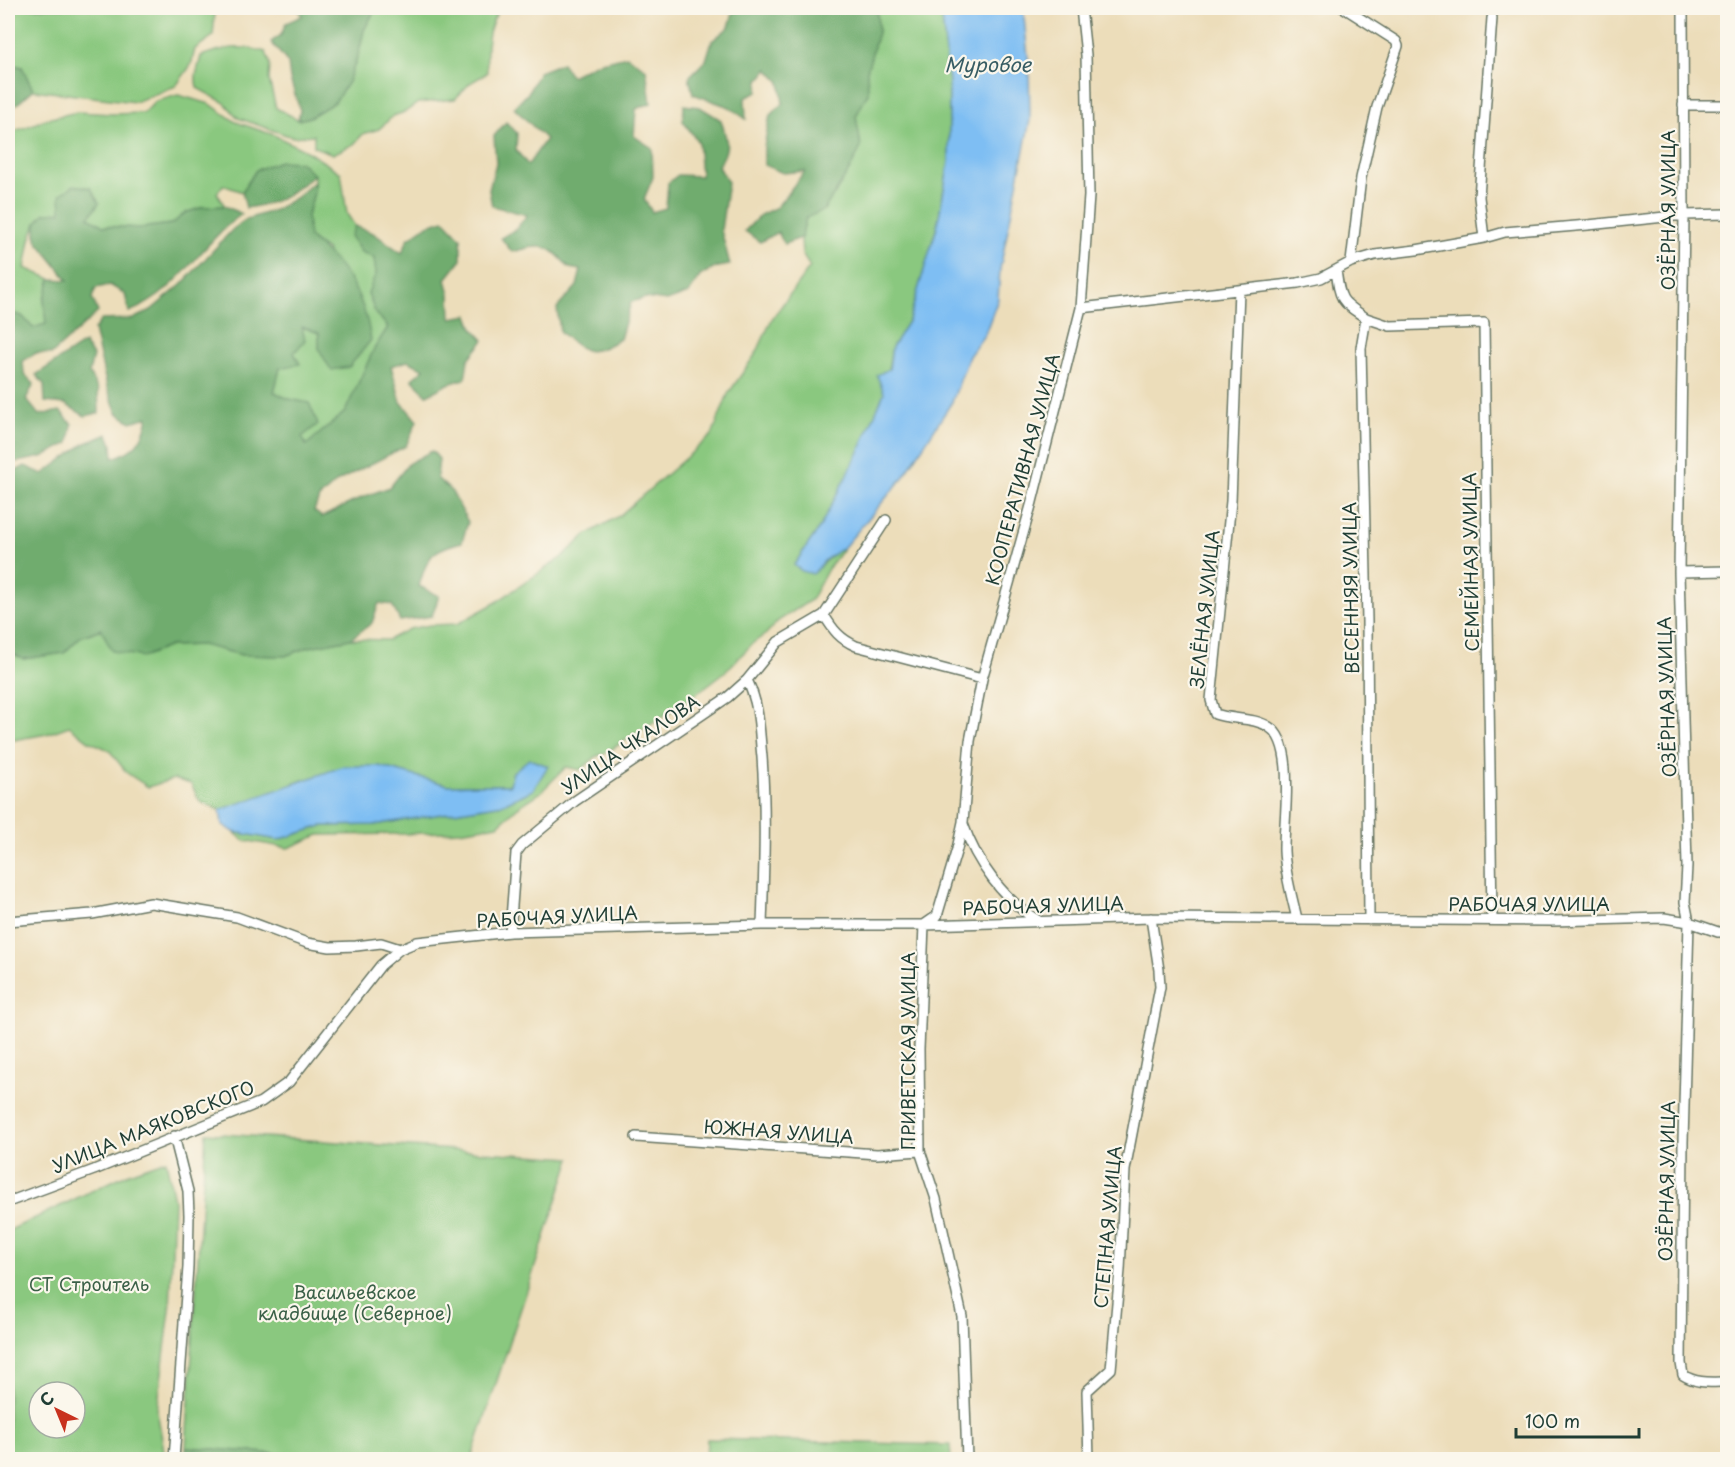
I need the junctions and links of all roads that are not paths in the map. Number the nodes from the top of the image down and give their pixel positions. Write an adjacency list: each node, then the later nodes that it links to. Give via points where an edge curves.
1 (1081, 8): 13 (street, КООПЕРАТИВНАЯ УЛИЦА, via 1089,196)
2 (1344, 8): 10 (street, via 1396,40 1398,46 1377,107 1361,178)
3 (1683, 8): 5 (street, ОЗЁРНАЯ УЛИЦА)
4 (1491, 18): 9 (street, via 1479,197)
5 (1683, 105): 6 (street); 8 (street, ОЗЁРНАЯ УЛИЦА)
6 (1728, 105)
7 (1728, 214): 8 (street)
8 (1684, 215): 9 (street, via 1504,232); 17 (street, ОЗЁРНАЯ УЛИЦА)
9 (1484, 238): 10 (street)
10 (1352, 262): 11 (street)
11 (1336, 270): 12 (street, via 1298,283); 14 (street, via 1340,296)
12 (1239, 290): 13 (street); 23 (street, ЗЕЛЁНАЯ УЛИЦА, via 1231,501 1211,700 1215,714 1270,727 1282,746 1286,768 1284,852)
13 (1081, 308): 19 (street, КООПЕРАТИВНАЯ УЛИЦА)
14 (1366, 318): 24 (street, ВЕСЕННЯЯ УЛИЦА, via 1361,348); 25 (street, СЕМЕЙНАЯ УЛИЦА, via 1390,326 1484,323)
15 (886, 520): 18 (street, УЛИЦА ЧКАЛОВА)
16 (1728, 571): 17 (street)
17 (1679, 572): 28 (street, ОЗЁРНАЯ УЛИЦА, via 1687,866 1684,902)
18 (824, 615): 19 (street, via 834,632 856,646); 20 (street, УЛИЦА ЧКАЛОВА, via 778,642)
19 (982, 679): 21 (street, КООПЕРАТИВНАЯ УЛИЦА, via 970,741)
20 (747, 680): 29 (street, via 755,697 764,789); 31 (street, УЛИЦА ЧКАЛОВА, via 709,711 574,801 522,845 516,853)
21 (963, 822): 27 (street, via 978,857 1005,895); 30 (street, КООПЕРАТИВНАЯ УЛИЦА, via 937,916)
22 (1151, 918): 23 (street, РАБОЧАЯ УЛИЦА); 27 (street, РАБОЧАЯ УЛИЦА); 42 (street, СТЕПНАЯ УЛИЦА, via 1160,987 1125,1170 1111,1369 1087,1391)
23 (1297, 919): 24 (street, РАБОЧАЯ УЛИЦА)
24 (1369, 920): 25 (street, РАБОЧАЯ УЛИЦА)
25 (1492, 920): 28 (street, РАБОЧАЯ УЛИЦА, via 1664,918)
26 (8, 921): 33 (street, РАБОЧАЯ УЛИЦА, via 92,914 151,903 237,917 330,947 381,943)
27 (1039, 921): 30 (street, РАБОЧАЯ УЛИЦА)
28 (1689, 922): 32 (street, РАБОЧАЯ УЛИЦА); 39 (street, ОЗЁРНАЯ УЛИЦА, via 1681,1363 1683,1375 1691,1380)
29 (762, 925): 30 (street, РАБОЧАЯ УЛИЦА); 31 (street, РАБОЧАЯ УЛИЦА)
30 (924, 925): 37 (street, ПРИВЕТСКАЯ УЛИЦА)
31 (510, 932): 33 (street, РАБОЧАЯ УЛИЦА, via 417,942)
32 (1728, 932)
33 (400, 948): 34 (street, РАБОЧАЯ УЛИЦА, via 381,965)
34 (347, 1010): 35 (street, УЛИЦА МАЯКОВСКОГО, via 289,1082 261,1102)
35 (174, 1136): 38 (street, УЛИЦА МАЯКОВСКОГО); 40 (street, via 188,1191 189,1215)
36 (636, 1137): 37 (street, ЮЖНАЯ УЛИЦА, via 877,1154)
37 (920, 1151): 41 (street, ПРИВЕТСКАЯ УЛИЦА, via 936,1199 962,1316)
38 (8, 1202)
39 (1728, 1382)
40 (174, 1459)
41 (968, 1460)
42 (1089, 1460)

